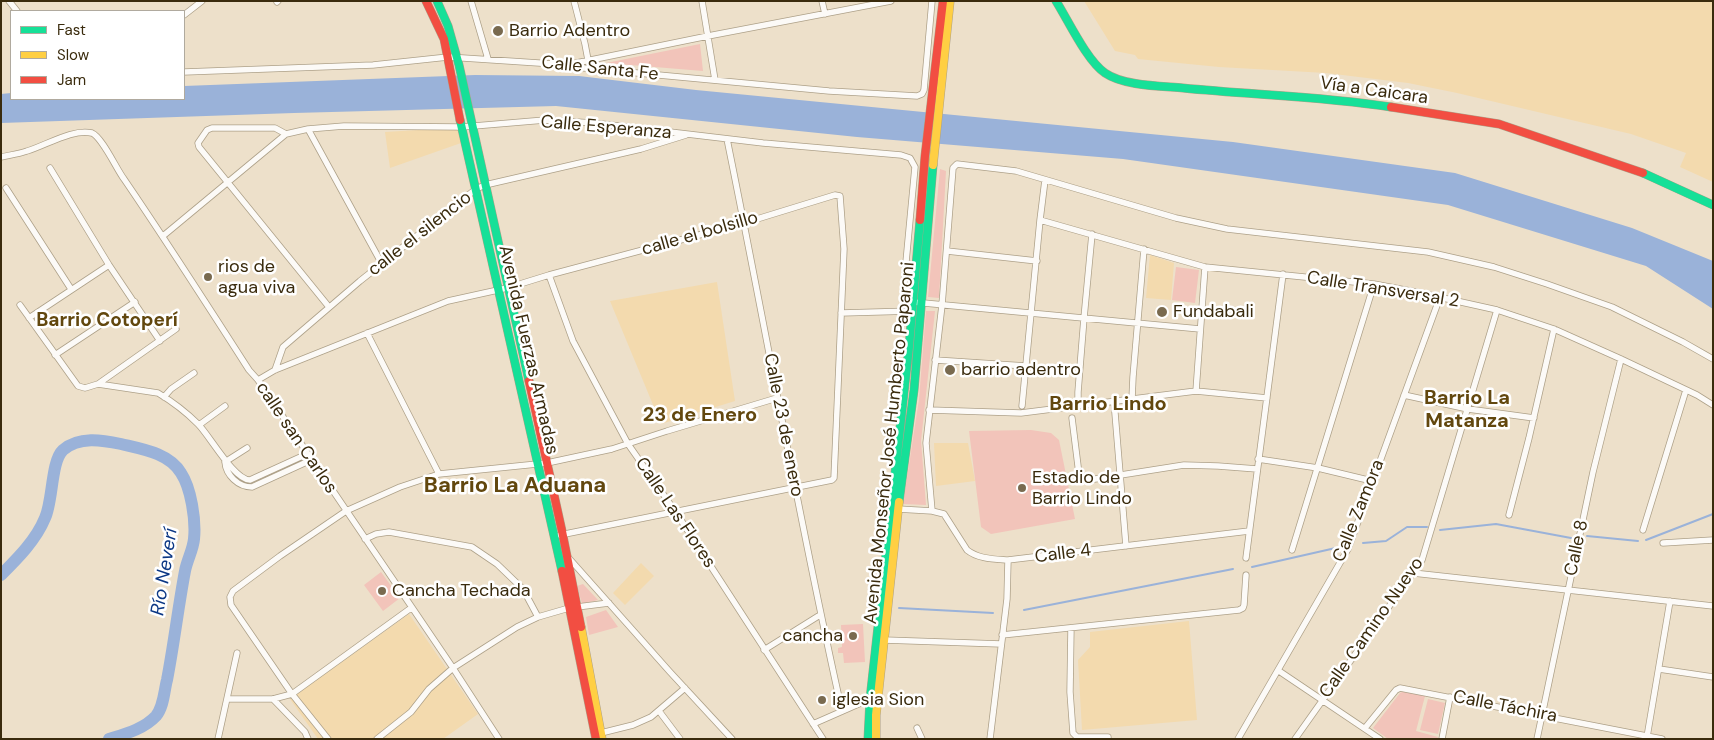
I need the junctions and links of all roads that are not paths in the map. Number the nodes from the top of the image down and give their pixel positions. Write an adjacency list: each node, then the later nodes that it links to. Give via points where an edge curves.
1 (202, 1): 13 (street)
2 (426, 1): 17 (street, Avenida Fuerzas Armadas, via 444,39)
3 (437, 1): 19 (street, Avenida Fuerzas Armadas)
4 (471, 1): 16 (street)
5 (574, 1): 18 (street)
6 (702, 1): 15 (street)
7 (822, 1): 14 (street)
8 (891, 1): 14 (street)
9 (932, 1): 22 (street, Calle Santa Fe, via 922,94 829,91)
10 (944, 1): 23 (street, Avenida Monseñor José Humberto Paparoni)
11 (950, 1): 23 (street, Avenida Monseñor José Humberto Paparoni)
12 (1056, 1): 37 (street, Vía a Caicara, via 1090,58 1104,73 1117,79 1143,84 1350,100 1498,124 1644,173)
13 (185, 14)
14 (825, 14): 15 (street)
15 (708, 36): 18 (street); 22 (street)
16 (488, 59): 19 (street, Calle Santa Fe); 20 (street, Calle Santa Fe)
17 (449, 60): 19 (street, Calle Santa Fe); 21 (street, Calle Santa Fe); 25 (street, Avenida Fuerzas Armadas)
18 (588, 60): 20 (street)
19 (458, 61): 24 (street, Avenida Fuerzas Armadas)
20 (569, 65): 22 (street, Calle Santa Fe)
21 (185, 72)
22 (715, 80)
23 (934, 109): 55 (street, Avenida Monseñor José Humberto Paparoni)
24 (471, 125): 25 (street, Calle Esperanza); 28 (street, Calle Esperanza, via 545,120); 34 (street, Avenida Fuerzas Armadas)
25 (461, 126): 26 (street, Calle Esperanza); 36 (street, Avenida Fuerzas Armadas)
26 (308, 129): 27 (street); 45 (street)
27 (286, 134): 33 (street); 33 (street, via 275,128 207,130 200,139 199,147)
28 (688, 134): 29 (street, Calle Esperanza); 34 (street, calle el silencio, via 641,149)
29 (727, 139): 39 (street, Calle 23 de enero); 55 (street, Calle Esperanza, via 910,158 915,167 904,283 908,295)
30 (1, 157): 41 (street, calle san Carlos, via 27,152 63,137 83,133 98,136)
31 (50, 168): 46 (street)
32 (1045, 180): 38 (street); 43 (street, via 1016,171 956,164 953,168); 73 (street, via 1176,218 1227,229 1428,252 1494,267 1612,307)
33 (227, 183): 41 (street); 58 (street)
34 (485, 186): 36 (street, calle el silencio); 51 (street, Avenida Fuerzas Armadas)
35 (6, 188): 52 (street)
36 (476, 189): 45 (street, calle el silencio); 51 (street, Avenida Fuerzas Armadas)
37 (1713, 205)
38 (1040, 220): 40 (street, Calle Transversal 2); 44 (street)
39 (744, 223): 49 (street, calle el bolsillo); 61 (street, calle el bolsillo, via 834,195 840,196 844,249); 84 (street, Calle 23 de enero)
40 (1092, 234): 42 (street, Calle Transversal 2); 64 (street)
41 (163, 236): 78 (street, calle san Carlos)
42 (1144, 249): 47 (street, Calle Transversal 2); 65 (street)
43 (947, 251): 44 (street); 57 (street)
44 (1037, 261): 62 (street)
45 (382, 264): 58 (street, calle el silencio)
46 (109, 265): 52 (street); 54 (street)
47 (1205, 267): 48 (street, Calle Transversal 2); 67 (street)
48 (1283, 274): 50 (street, Calle Transversal 2); 85 (street)
49 (549, 275): 51 (street, calle el bolsillo); 97 (street, Calle Las Flores, via 573,341)
50 (1374, 284): 53 (street, Calle Transversal 2); 104 (street)
51 (503, 289): 69 (street, calle el bolsillo, via 448,302); 102 (street, Avenida Fuerzas Armadas); 103 (street, Avenida Fuerzas Armadas)
52 (71, 290): 63 (street)
53 (1440, 297): 59 (street, Calle Transversal 2); 82 (street, Calle Zamora)
54 (135, 302): 70 (street); 71 (street)
55 (917, 302): 57 (street); 60 (street, Avenida Monseñor José Humberto Paparoni); 110 (street, Avenida Monseñor José Humberto Paparoni, via 914,390)
56 (20, 305): 63 (street)
57 (942, 305): 62 (street); 74 (street)
58 (329, 307): 76 (street, calle el silencio, via 283,347)
59 (1497, 310): 68 (street, Calle Transversal 2); 92 (street, Calle Camino Nuevo)
60 (912, 311): 61 (street); 152 (street, Avenida Monseñor José Humberto Paparoni)
61 (841, 313): 109 (street, calle el bolsillo, via 834,478)
62 (1031, 313): 64 (street); 75 (street)
63 (29, 318): 71 (street)
64 (1084, 318): 65 (street); 91 (street)
65 (1138, 323): 67 (street); 86 (street)
66 (176, 329): 70 (street)
67 (1200, 329): 81 (street)
68 (1554, 329): 72 (street, Calle Transversal 2); 95 (street)
69 (367, 333): 76 (street, calle el bolsillo); 106 (street)
70 (160, 341): 79 (street)
71 (55, 355): 79 (street, via 78,386 85,388)
72 (1621, 359): 80 (street, Calle Transversal 2); 129 (street, Calle 8)
73 (1713, 359)
74 (935, 360): 75 (street); 93 (street)
75 (1026, 366): 90 (street)
76 (275, 370): 78 (street, calle el bolsillo)
77 (194, 373): 83 (street)
78 (258, 380): 99 (street, calle san Carlos)
79 (98, 384): 83 (street, via 158,393)
80 (1686, 390): 88 (street, Calle Transversal 2); 115 (street)
81 (1196, 391): 85 (street); 86 (street)
82 (1404, 395): 92 (street); 108 (street, Calle Zamora)
83 (164, 397): 96 (street)
84 (777, 398): 97 (street); 109 (street, Calle 23 de enero)
85 (1266, 398): 100 (street)
86 (1132, 399): 87 (street)
87 (1114, 401): 91 (street); 107 (street)
88 (1713, 405)
89 (225, 406): 96 (street)
90 (1022, 406)
91 (1078, 406): 93 (street, via 1021,413)
92 (1468, 409): 95 (street); 127 (street, Calle Camino Nuevo, via 1422,560)
93 (929, 410): 112 (street, via 926,444)
94 (1072, 418): 107 (street, via 1079,474 1083,479)
95 (1534, 418): 114 (street)
96 (199, 424): 101 (street)
97 (628, 444): 103 (street); 111 (street, Calle Las Flores)
98 (247, 448): 101 (street)
99 (309, 457): 101 (street, via 252,487 238,484 226,469); 113 (street, calle san Carlos)
100 (1258, 459): 104 (street); 105 (street)
101 (225, 462)
102 (538, 463): 103 (street); 106 (street); 117 (street, Avenida Fuerzas Armadas)
103 (547, 463): 117 (street, Avenida Fuerzas Armadas)
104 (1318, 468): 108 (street); 123 (street)
105 (1257, 469): 107 (street, via 1184,466); 116 (street)
106 (439, 474): 113 (street, via 400,487)
107 (1121, 475): 121 (street)
108 (1372, 481): 145 (street, Calle Zamora, via 1348,549)
109 (796, 488): 111 (street); 135 (street, Calle 23 de enero)
110 (898, 509): 112 (street); 139 (street, Avenida Monseñor José Humberto Paparoni)
111 (675, 511): 117 (street); 141 (street, Calle Las Flores)
112 (932, 511): 126 (street, Calle 4, via 946,517 972,554)
113 (346, 512): 118 (street, calle san Carlos); 148 (street, via 272,562 233,591 230,597 231,605)
114 (1509, 515)
115 (1643, 530)
116 (1249, 531): 121 (street, Calle 4); 125 (street)
117 (558, 535): 122 (street, Avenida Fuerzas Armadas); 124 (street, Avenida Fuerzas Armadas)
118 (365, 539): 133 (street, calle san Carlos); 136 (street, via 389,532 472,547 497,564 523,589)
119 (1713, 540): 120 (street)
120 (1664, 542)
121 (1126, 546): 126 (street, Calle 4)
122 (557, 549): 124 (street); 134 (street, Avenida Fuerzas Armadas)
123 (1292, 550)
124 (566, 555): 131 (street); 134 (street, Avenida Fuerzas Armadas)
125 (1246, 558)
126 (1008, 560): 138 (street)
127 (1413, 573): 129 (street); 153 (street, Calle Camino Nuevo)
128 (1246, 575): 137 (street, via 1244,605 1239,610)
129 (1568, 590): 130 (street); 156 (street, Calle 8)
130 (1670, 601): 132 (street); 144 (street)
131 (609, 603): 134 (street); 147 (street)
132 (1713, 606)
133 (411, 608): 143 (street, calle san Carlos); 148 (street)
134 (572, 608): 136 (street); 160 (street, Avenida Fuerzas Armadas)
135 (820, 615): 141 (street); 155 (street, Calle 23 de enero)
136 (538, 617): 143 (street)
137 (1071, 628): 138 (street); 174 (street, via 1073,733)
138 (1002, 635): 140 (street)
139 (884, 640): 140 (street); 171 (street, Avenida Monseñor José Humberto Paparoni)
140 (1001, 644): 173 (street)
141 (764, 650): 157 (street, Calle Las Flores)
142 (237, 653): 150 (street)
143 (453, 668): 165 (street, via 410,712); 166 (street, calle san Carlos)
144 (1660, 669): 146 (street); 161 (street)
145 (1278, 671): 153 (street); 175 (street, Calle Zamora)
146 (1713, 677)
147 (685, 688): 154 (street); 168 (street)
148 (292, 694): 151 (street); 164 (street)
149 (1450, 697): 156 (street, Calle Táchira); 159 (street, Calle Táchira, via 1400,688); 178 (street)
150 (227, 699): 151 (street); 162 (street)
151 (273, 699): 163 (street)
152 (870, 699): 155 (street); 170 (street, Avenida Monseñor José Humberto Paparoni)
153 (1323, 699): 159 (street); 176 (street, Calle Camino Nuevo)
154 (659, 711): 160 (street, via 633,725); 167 (street)
155 (842, 711): 157 (street)
156 (1542, 714): 161 (street, Calle Táchira); 179 (street, Calle 8)
157 (813, 724): 169 (street, Calle Las Flores)
158 (917, 728): 172 (street)
159 (1365, 728): 177 (street)
160 (599, 736)
161 (1647, 737): 180 (street, Calle Táchira)
162 (218, 739)
163 (308, 739)
164 (328, 739)
165 (377, 739)
166 (498, 739)
167 (680, 739)
168 (732, 739)
169 (823, 739)
170 (868, 739)
171 (876, 739)
172 (922, 739)
173 (990, 739)
174 (1108, 739)
175 (1238, 739)
176 (1295, 739)
177 (1380, 739)
178 (1442, 739)
179 (1537, 739)
180 (1662, 739)

